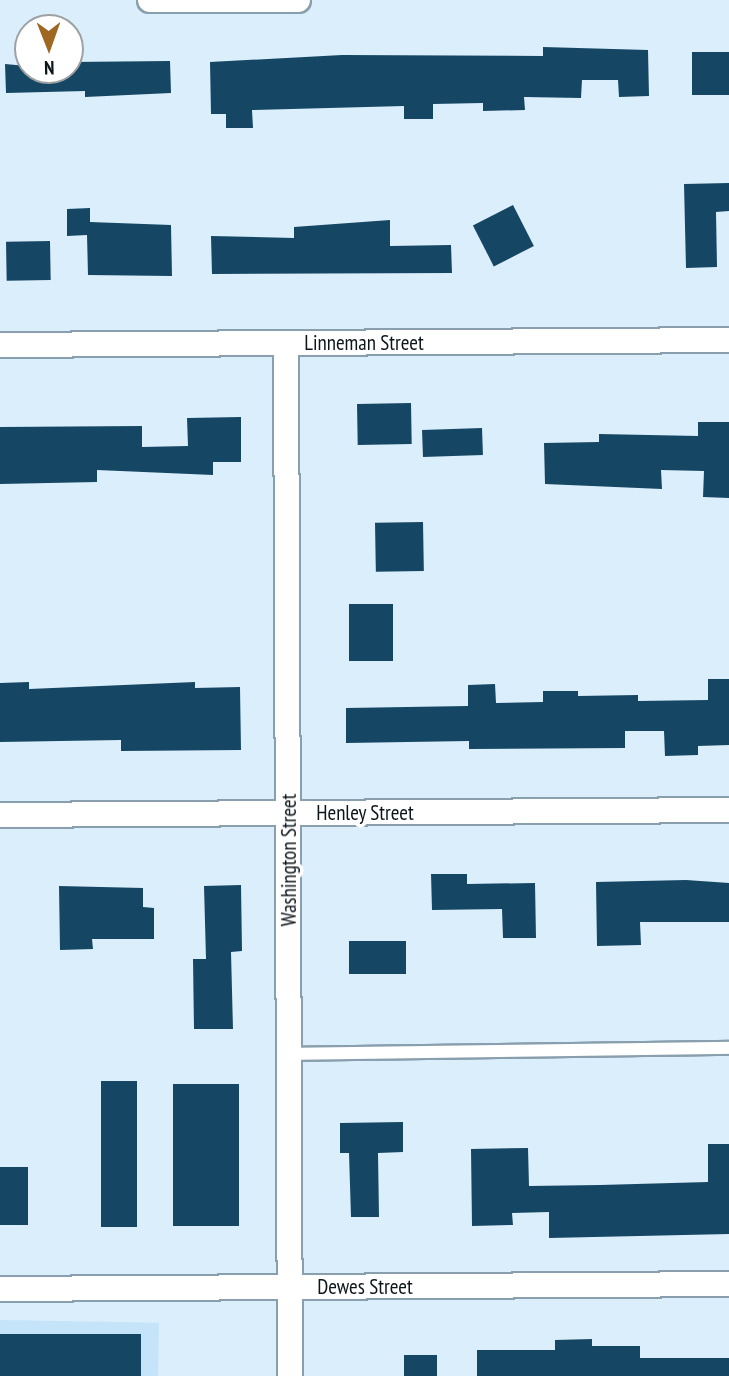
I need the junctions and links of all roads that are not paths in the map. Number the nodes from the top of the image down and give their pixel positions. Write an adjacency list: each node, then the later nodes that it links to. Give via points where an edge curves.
1 (150, 0): 2 (street)
2 (298, 0)
3 (729, 340): 4 (street, Linneman Street)
4 (286, 343): 5 (street, Linneman Street); 7 (street, Washington Street)
5 (0, 345)
6 (729, 810): 7 (street, Henley Street)
7 (289, 814): 8 (street, Henley Street); 10 (street, Washington Street)
8 (0, 816)
9 (729, 1048): 10 (lane)
10 (286, 1054): 12 (street, Washington Street)
11 (729, 1284): 12 (street, Dewes Street)
12 (288, 1287): 13 (street, Dewes Street); 14 (street, Washington Street)
13 (0, 1289)
14 (290, 1376)

